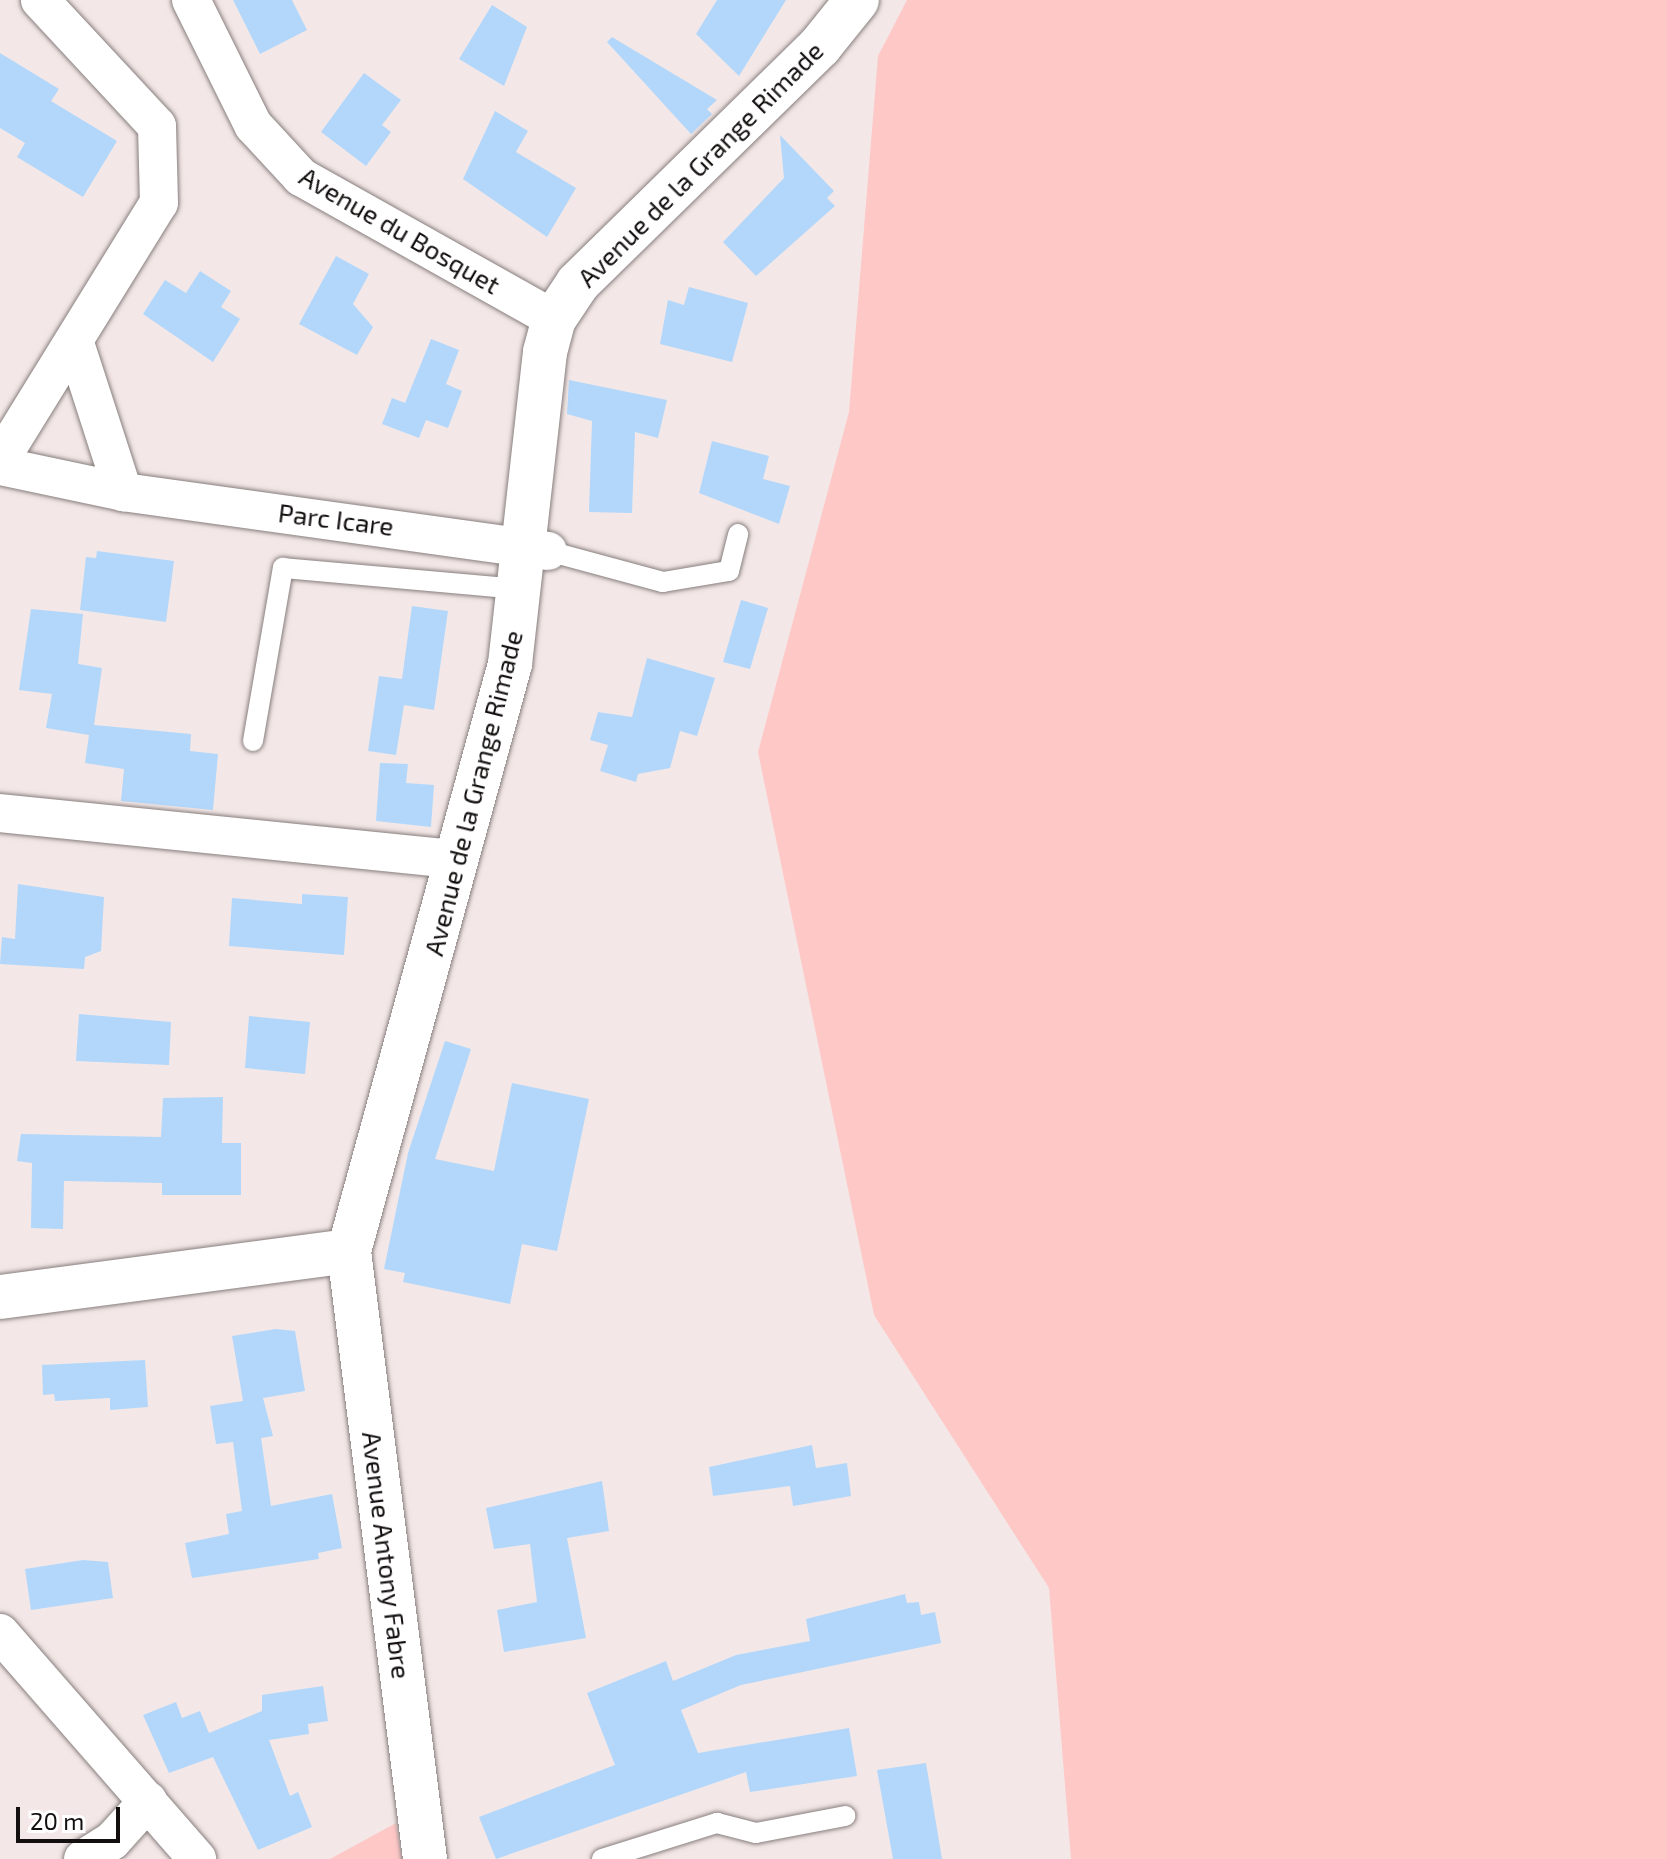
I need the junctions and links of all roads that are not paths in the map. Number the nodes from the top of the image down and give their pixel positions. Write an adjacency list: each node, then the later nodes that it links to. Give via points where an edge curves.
1 (40, 0): 5 (street, via 157,126 159,203)
2 (191, 0): 4 (street, Avenue du Bosquet, via 253,125 301,177)
3 (857, 0): 4 (street, Avenue de la Grange Rimade, via 820,46 578,283)
4 (554, 319): 10 (street, Avenue de la Grange Rimade)
5 (75, 343): 6 (street); 8 (street)
6 (0, 460)
7 (0, 466): 8 (street, Parc Icare)
8 (123, 492): 10 (street, Parc Icare)
9 (738, 534): 10 (lane, via 729,571 663,582)
10 (536, 547): 11 (street, Avenue de la Grange Rimade)
11 (520, 589): 12 (lane, via 283,568); 14 (street, Avenue de la Grange Rimade, via 510,664)
12 (253, 741)
13 (0, 813): 14 (street)
14 (459, 860): 15 (street, Avenue de la Grange Rimade)
15 (349, 1251): 16 (street); 22 (street, Avenue Antony Fabre)
16 (0, 1297)
17 (0, 1633): 18 (street)
18 (148, 1801): 20 (street, via 112,1841); 21 (street)
19 (845, 1816): 23 (lane, via 756,1833 717,1823)
20 (83, 1859)
21 (197, 1859)
22 (425, 1859)
23 (602, 1859)

